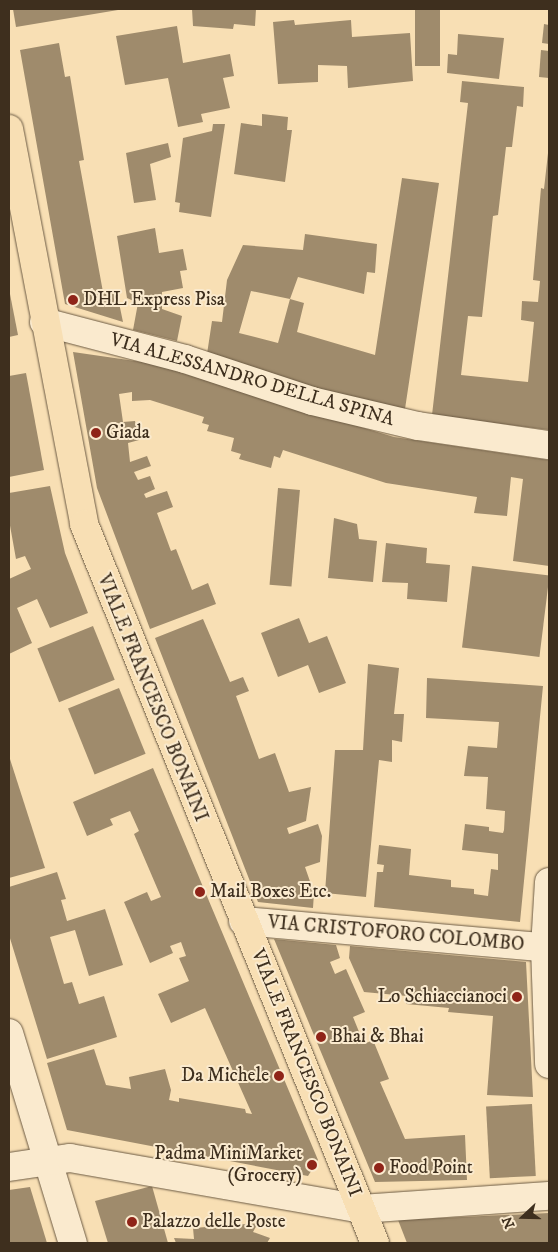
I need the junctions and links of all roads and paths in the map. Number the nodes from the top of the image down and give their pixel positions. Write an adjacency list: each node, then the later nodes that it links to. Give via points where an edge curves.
1 (9, 128): 2 (main road, VIALE FRANCESCO BONAINI)
2 (44, 322): 3 (street, VIA ALESSANDRO DELLA SPINA, via 185,360 312,401 418,426); 5 (main road, VIALE FRANCESCO BONAINI, via 84,524)
3 (549, 445)
4 (549, 882): 6 (street)
5 (243, 921): 6 (street, VIA CRISTOFORO COLOMBO); 12 (main road, VIALE FRANCESCO BONAINI)
6 (547, 947): 8 (street)
7 (9, 1033): 9 (street)
8 (549, 1064)
9 (47, 1160): 10 (street); 12 (street, via 70,1158); 13 (street)
10 (9, 1167)
11 (549, 1196): 12 (street)
12 (362, 1209): 14 (main road, VIALE FRANCESCO BONAINI)
13 (73, 1243)
14 (375, 1243)

